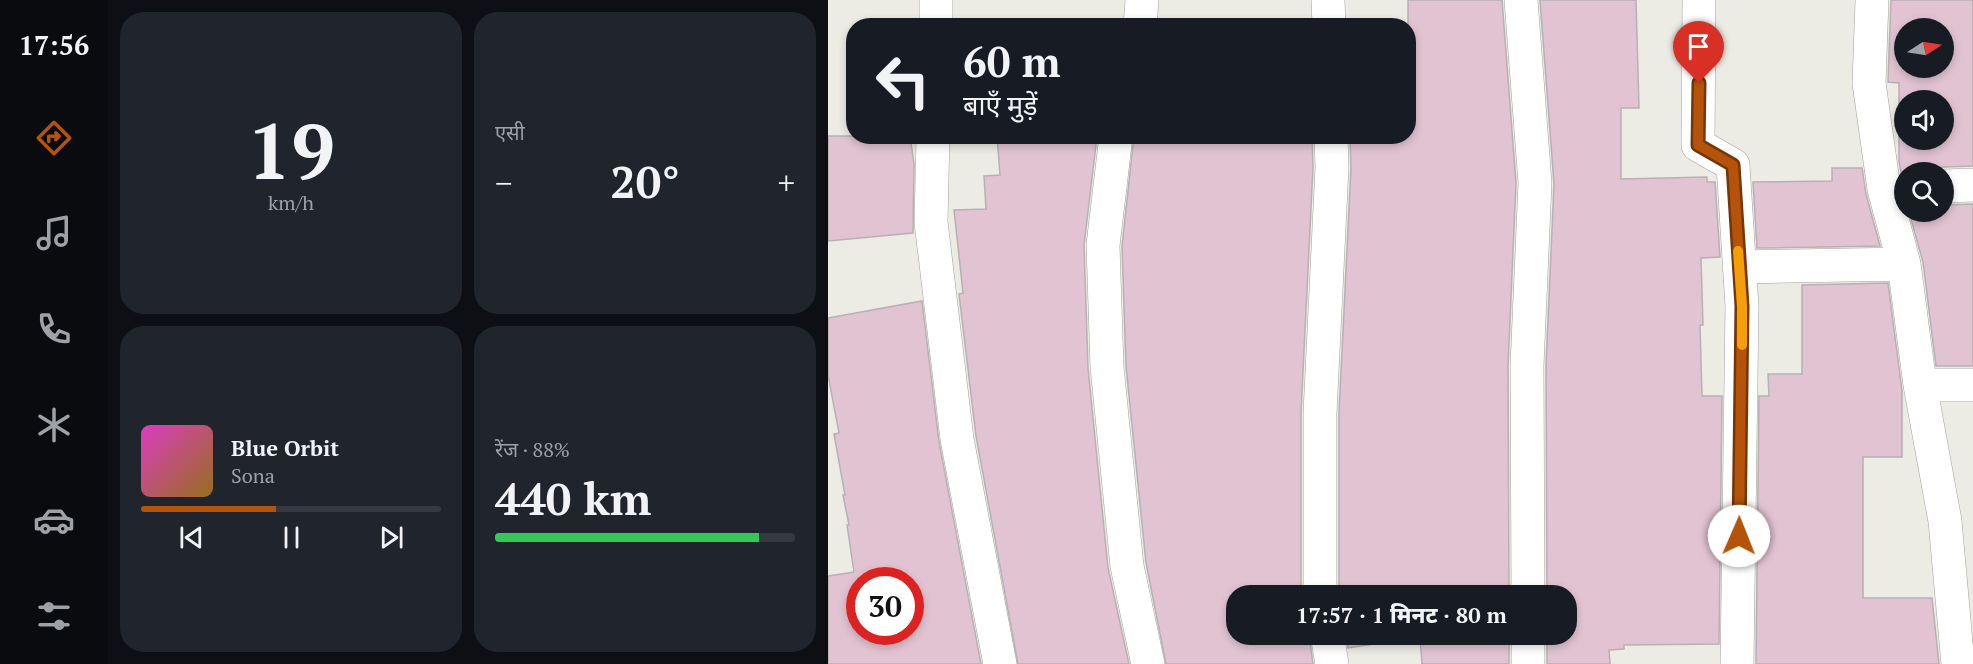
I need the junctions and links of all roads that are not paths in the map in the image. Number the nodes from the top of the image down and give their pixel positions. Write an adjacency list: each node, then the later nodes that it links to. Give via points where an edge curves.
1 (936, 0): 7 (street)
2 (1142, 0): 8 (street)
3 (1328, 0): 9 (street)
4 (1521, 0): 23 (street, via 1535,183 1527,366)
5 (1699, 0): 18 (street, via 1698,145 1733,165)
6 (1872, 0): 13 (street, via 1869,83)
7 (936, 18)
8 (1141, 18)
9 (1329, 18)
10 (933, 144): 26 (street, via 931,222 957,439)
11 (1115, 144): 27 (street, via 1103,245 1107,368 1127,566)
12 (1331, 144): 22 (street, via 1320,413)
13 (1894, 185)
14 (1973, 185): 15 (street)
15 (1954, 186)
16 (1899, 222): 17 (street)
17 (1904, 264): 18 (street); 19 (street)
18 (1739, 267): 30 (street, via 1742,306)
19 (1920, 385): 20 (street); 21 (street, via 1945,521)
20 (1973, 385)
21 (1961, 573): 31 (street)
22 (1320, 585)
23 (1528, 585)
24 (1329, 645): 28 (street)
25 (1528, 645): 29 (street)
26 (994, 661)
27 (1148, 664)
28 (1332, 664)
29 (1528, 664)
30 (1737, 664)
31 (1958, 664)

